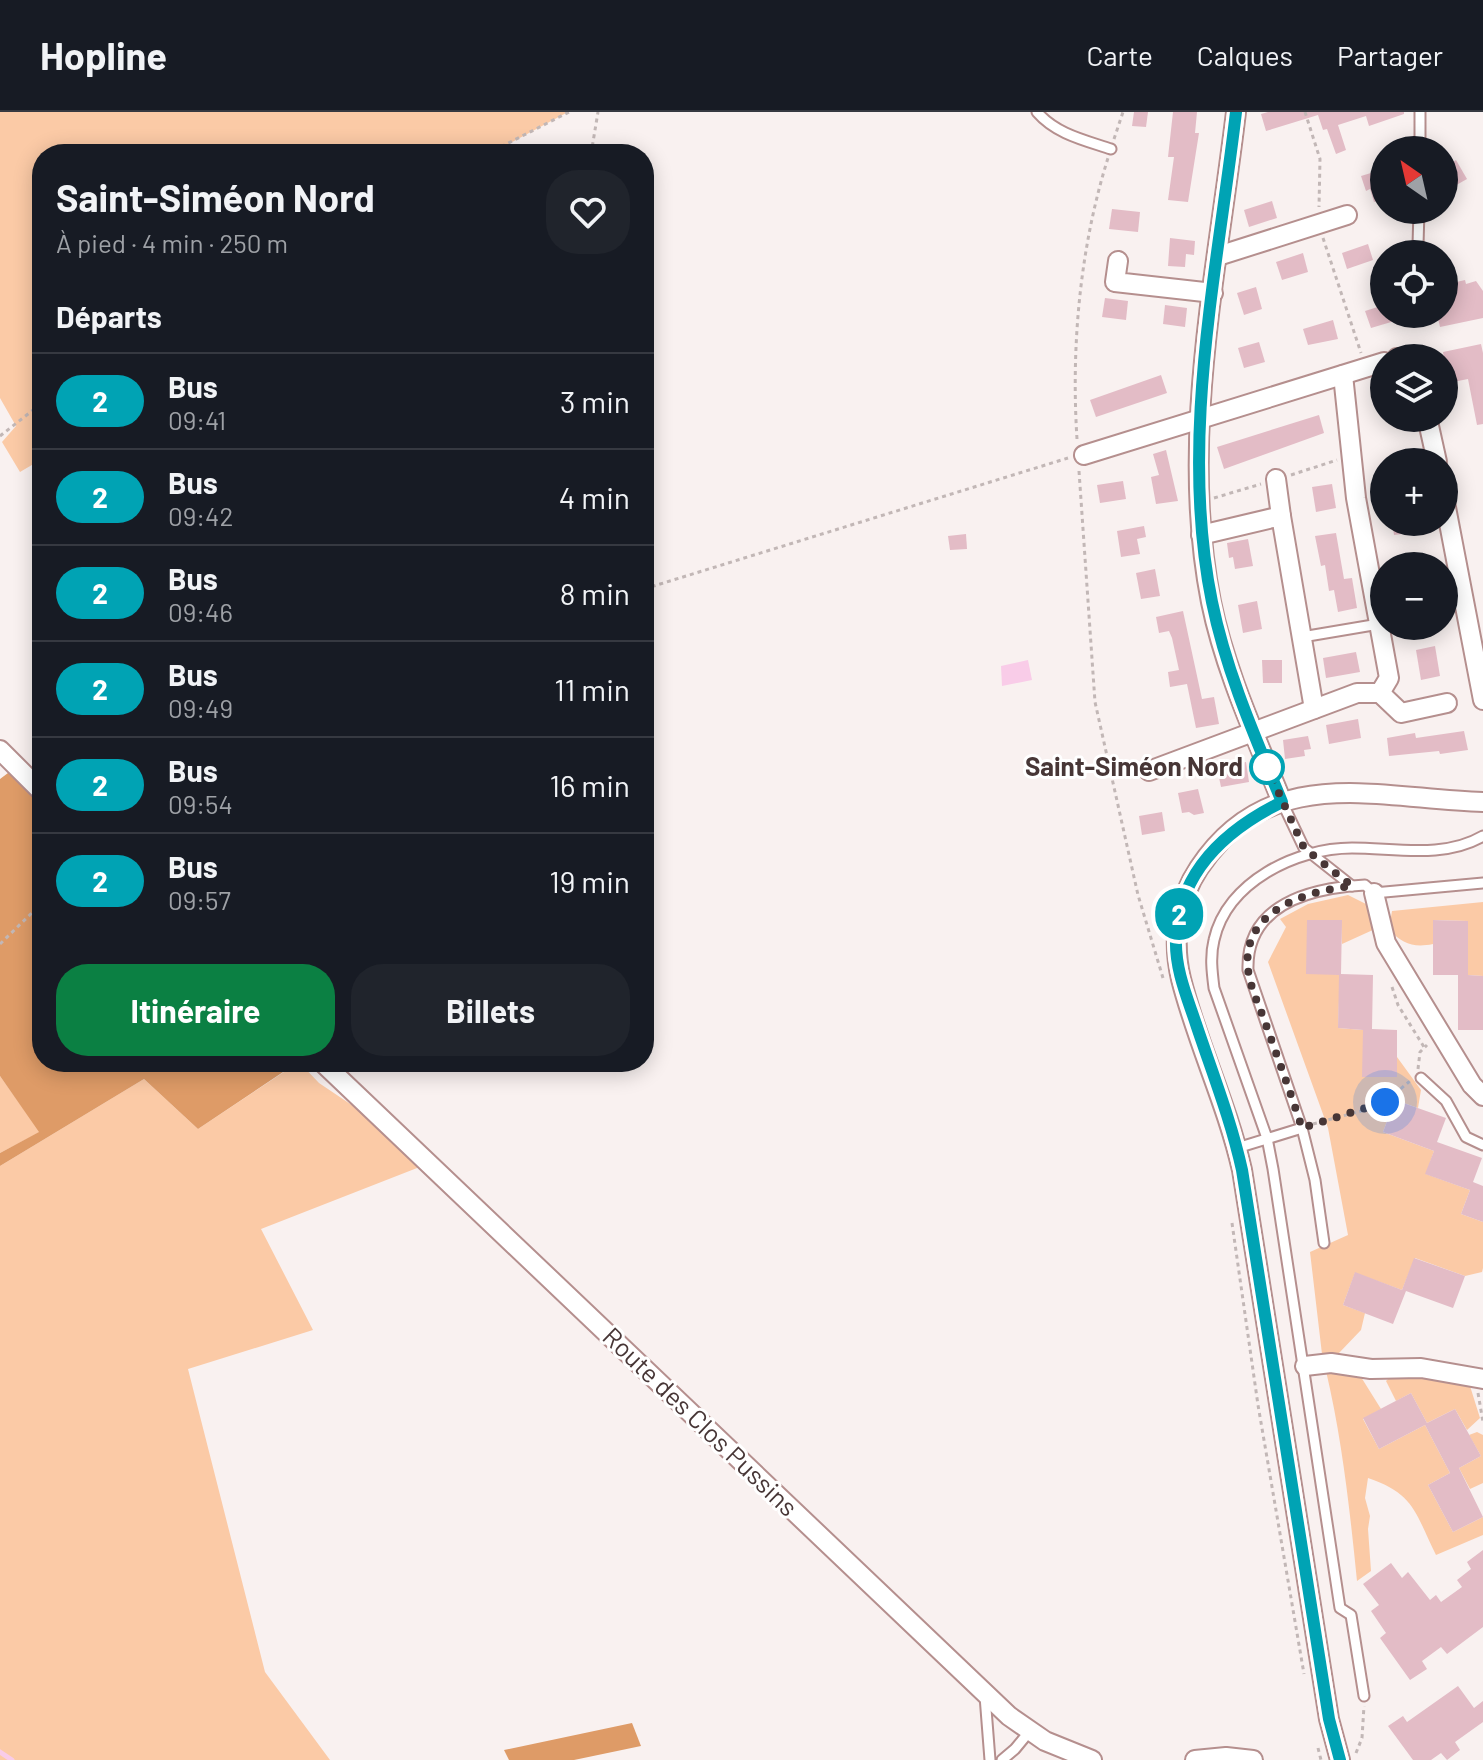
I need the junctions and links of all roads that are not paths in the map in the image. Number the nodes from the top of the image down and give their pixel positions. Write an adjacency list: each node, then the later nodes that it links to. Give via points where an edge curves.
1 (1037, 112): 5 (lane, via 1058,130)
2 (1236, 112): 7 (street)
3 (1420, 112): 4 (lane)
4 (1420, 136)
5 (1111, 149)
6 (1347, 215): 7 (street)
7 (1218, 256): 9 (street)
8 (1118, 261): 9 (street, via 1115,282)
9 (1213, 293): 12 (street)
10 (1370, 367): 11 (street)
11 (1343, 375): 12 (street); 18 (street)
12 (1201, 418): 13 (street); 16 (street)
13 (1078, 456)
14 (1276, 479): 15 (street)
15 (1281, 516): 16 (street); 20 (street)
16 (1201, 535): 26 (street, via 1222,645)
17 (1451, 536): 23 (street)
18 (1370, 575)
19 (1370, 626): 20 (lane)
20 (1302, 637): 25 (street)
21 (1382, 640): 22 (street, via 1389,678)
22 (1380, 693): 24 (street, via 1401,713); 25 (street, via 1357,693)
23 (1483, 700)
24 (1447, 703)
25 (1314, 709): 26 (street)
26 (1254, 732): 28 (street); 30 (street)
27 (0, 750): 29 (street)
28 (1149, 771)
29 (32, 782)
30 (1282, 802): 31 (street, via 1355,791); 33 (lane); 43 (street, via 1232,830 1208,854 1190,880 1180,909 1176,942 1181,978)
31 (1483, 802)
32 (1483, 836): 33 (lane, via 1466,846 1350,848)
33 (1312, 854): 35 (lane); 41 (lane, via 1287,861 1250,884 1228,908 1214,939 1214,988)
34 (1483, 883): 36 (lane)
35 (1352, 886): 36 (lane, via 1365,885); 40 (lane, via 1308,893 1271,913 1248,953 1252,984)
36 (1374, 893): 39 (street, via 1386,943)
37 (332, 1072): 47 (street, Route des Clos Pussins)
38 (1421, 1078): 42 (lane, via 1446,1101 1466,1137)
39 (1483, 1096)
40 (1302, 1128): 41 (lane); 44 (lane)
41 (1267, 1138): 43 (lane); 45 (lane)
42 (1483, 1145)
43 (1237, 1148): 55 (street, via 1329,1719)
44 (1324, 1243)
45 (1305, 1366): 46 (street, via 1421,1368); 48 (lane, via 1340,1608 1351,1615)
46 (1479, 1378)
47 (985, 1694): 49 (street, Route des Clos Pussins); 50 (lane)
48 (1364, 1696)
49 (1029, 1732): 51 (lane); 52 (street, Route des Clos Pussins)
50 (990, 1760)
51 (1002, 1760)
52 (1092, 1760)
53 (1195, 1760): 54 (street)
54 (1253, 1760)
55 (1340, 1760)

